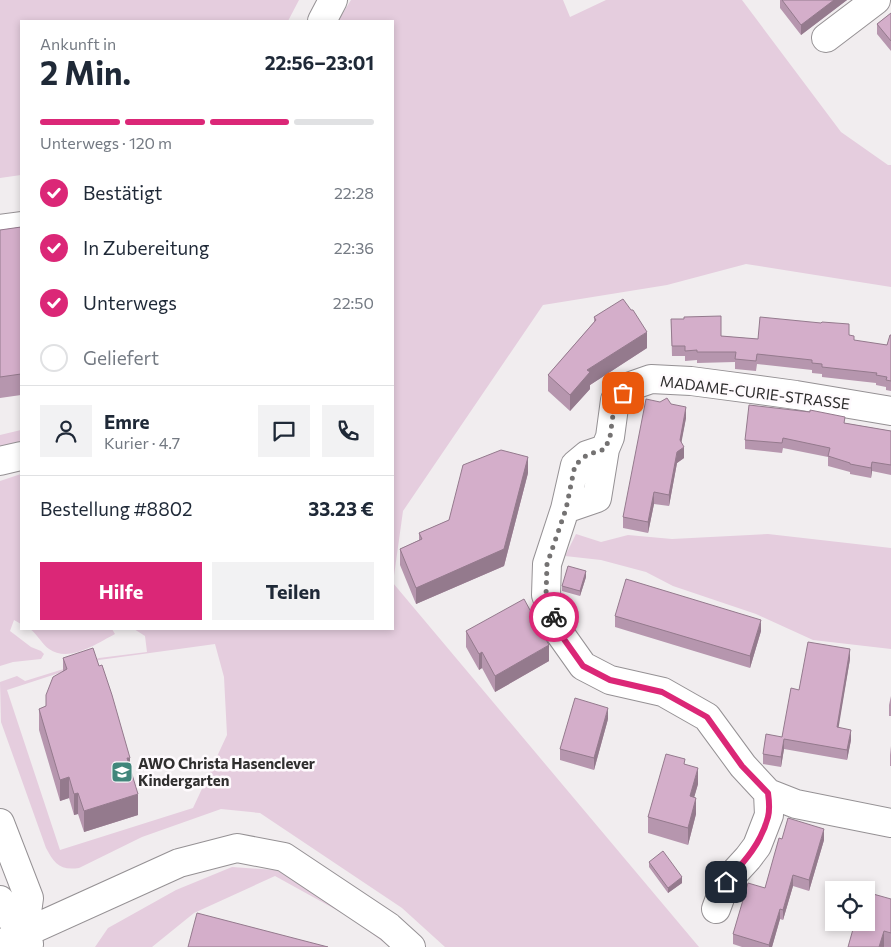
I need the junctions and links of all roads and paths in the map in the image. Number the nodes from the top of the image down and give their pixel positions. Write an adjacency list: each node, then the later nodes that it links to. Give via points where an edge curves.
1 (333, 0): 3 (street)
2 (876, 0): 4 (street)
3 (323, 20)
4 (826, 38)
5 (20, 226): 6 (street)
6 (0, 229)
7 (891, 411): 10 (street, MADAME-CURIE-STRASSE, via 796,394 691,382 651,379 631,386 615,400 597,498 566,509 547,564 546,595 561,635 583,666 610,680 662,692 707,717 742,766)
8 (20, 456): 9 (street)
9 (0, 461)
10 (768, 793): 12 (street, MADAME-CURIE-STRASSE, via 796,804); 14 (street, via 769,815 757,846 726,882)
11 (0, 823): 15 (street, via 29,898)
12 (891, 823)
13 (0, 900): 15 (street)
14 (716, 908)
15 (18, 942): 16 (street, via 179,863 237,848 284,857 390,927)
16 (411, 947)

